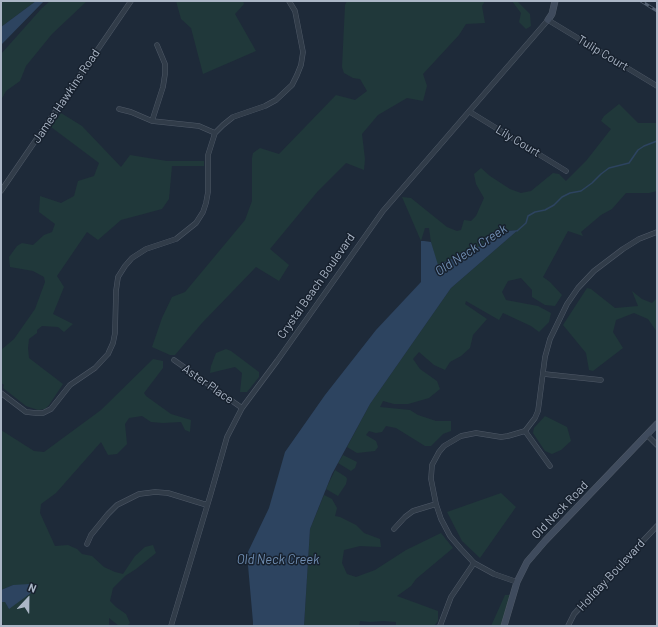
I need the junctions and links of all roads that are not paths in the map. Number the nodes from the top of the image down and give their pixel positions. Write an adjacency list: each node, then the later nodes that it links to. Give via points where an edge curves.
1 (131, 1): 12 (street, James Hawkins Road)
2 (289, 1): 10 (street, via 295,11 303,52 301,65 292,85 276,100 233,117)
3 (555, 1): 4 (street, Crystal Beach Boulevard)
4 (548, 20): 6 (street, Tulip Court); 8 (street, Crystal Beach Boulevard)
5 (157, 45): 9 (street, via 165,74)
6 (657, 86)
7 (119, 109): 9 (street)
8 (470, 112): 11 (street, Lily Court); 18 (street, Crystal Beach Boulevard, via 383,211)
9 (152, 121): 10 (street, via 199,126)
10 (215, 133): 17 (street, via 208,155 208,192 203,212 196,223 176,239 146,249 132,258 118,277 115,333 108,354 70,385 51,409 43,413 26,412)
11 (566, 171)
12 (1, 191)
13 (657, 232): 15 (street, via 623,249 594,271 578,288 550,339)
14 (174, 360): 18 (street, Aster Place)
15 (544, 374): 16 (street); 20 (street, via 538,411)
16 (601, 380)
17 (1, 393)
18 (242, 408): 25 (street, Crystal Beach Boulevard, via 227,437)
19 (657, 424): 21 (street, Old Neck Road)
20 (525, 431): 23 (street); 24 (street, via 501,437 468,434 451,440 444,446 431,471)
21 (647, 435): 22 (street); 30 (street, Old Neck Road, via 537,549)
22 (657, 444)
23 (550, 466)
24 (436, 504): 27 (street, via 413,511); 29 (street, via 450,536)
25 (207, 505): 28 (street, via 168,493 139,494 117,505 98,525); 31 (street, Crystal Beach Boulevard)
26 (657, 526): 34 (street, Holiday Boulevard, via 578,609)
27 (394, 529)
28 (88, 544)
29 (474, 563): 30 (street); 32 (street, via 452,597)
30 (517, 582): 33 (street, Old Neck Road)
31 (171, 626)
32 (440, 626)
33 (504, 626)
34 (568, 626)

